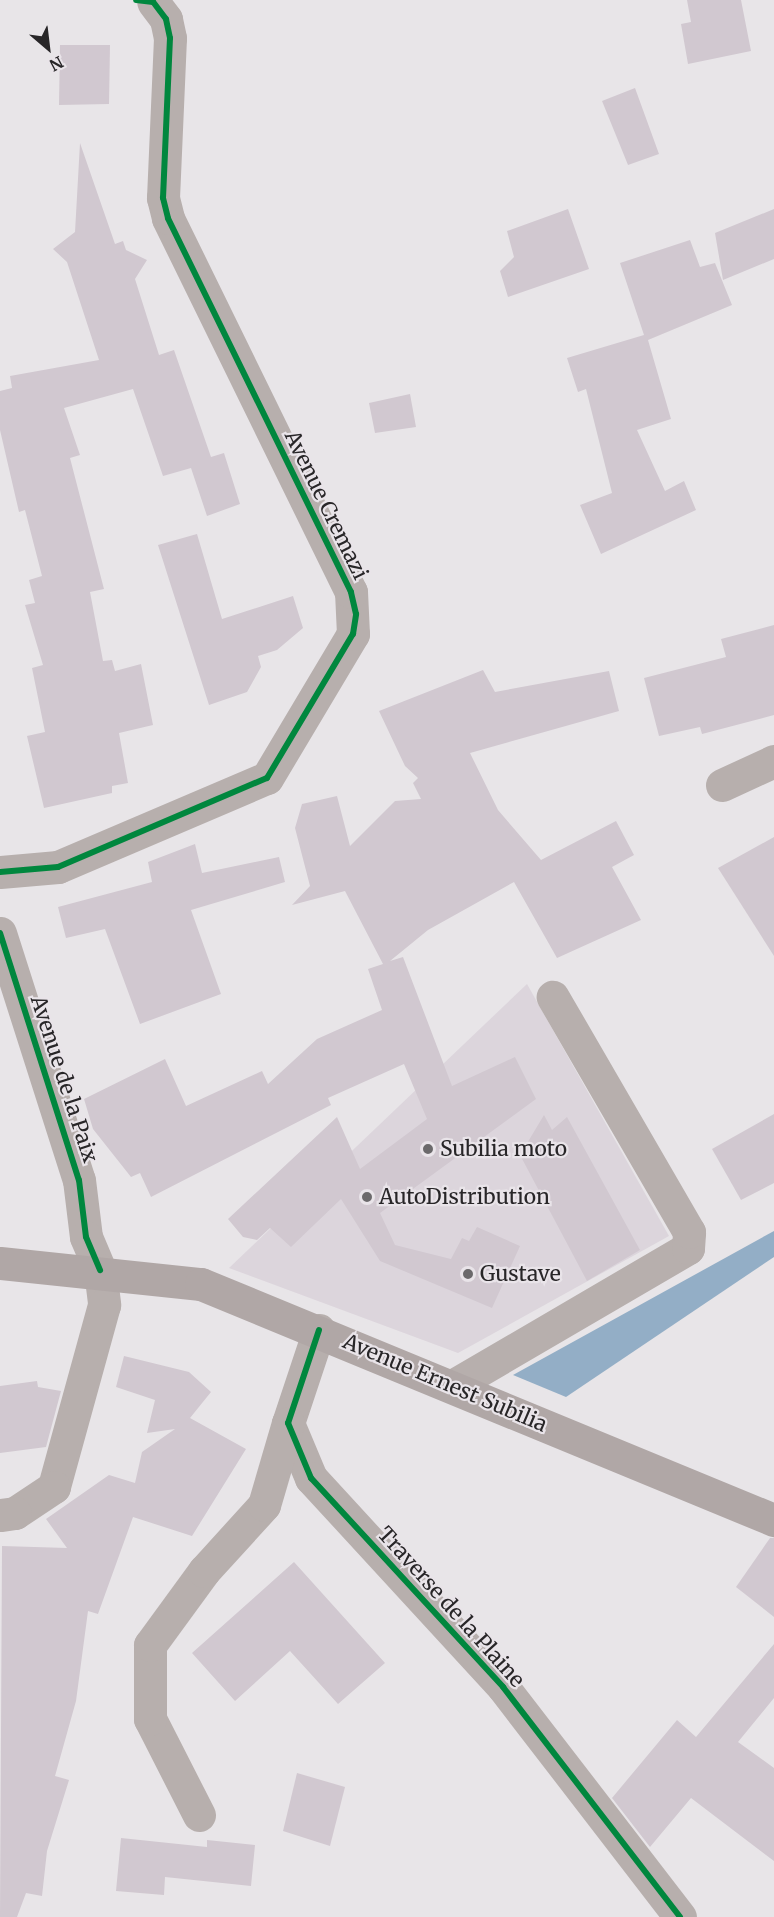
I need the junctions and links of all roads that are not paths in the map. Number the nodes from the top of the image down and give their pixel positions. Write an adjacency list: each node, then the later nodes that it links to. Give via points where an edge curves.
1 (149, 1): 4 (street, Avenue Cremazi, via 166,19 170,38 163,198 168,218 351,592 353,634 278,761 251,789 58,867)
2 (774, 761): 3 (street)
3 (722, 785)
4 (0, 872)
5 (0, 933): 8 (street, Avenue de la Paix, via 79,1180 86,1237)
6 (553, 997): 10 (street, via 689,1232 688,1248)
7 (0, 1263): 8 (main road, Avenue Ernest Subilia)
8 (100, 1270): 9 (main road, Avenue Ernest Subilia, via 201,1284); 12 (street, Avenue de la Paix, via 104,1305 54,1487 15,1513)
9 (319, 1330): 10 (main road, Avenue Ernest Subilia); 11 (street)
10 (454, 1385): 13 (main road, Avenue Ernest Subilia)
11 (288, 1423): 14 (street, via 264,1505 204,1571 150,1645 150,1719); 15 (street, Traverse de la Plaine, via 311,1478 503,1687)
12 (0, 1515)
13 (774, 1521)
14 (199, 1815)
15 (680, 1917)

